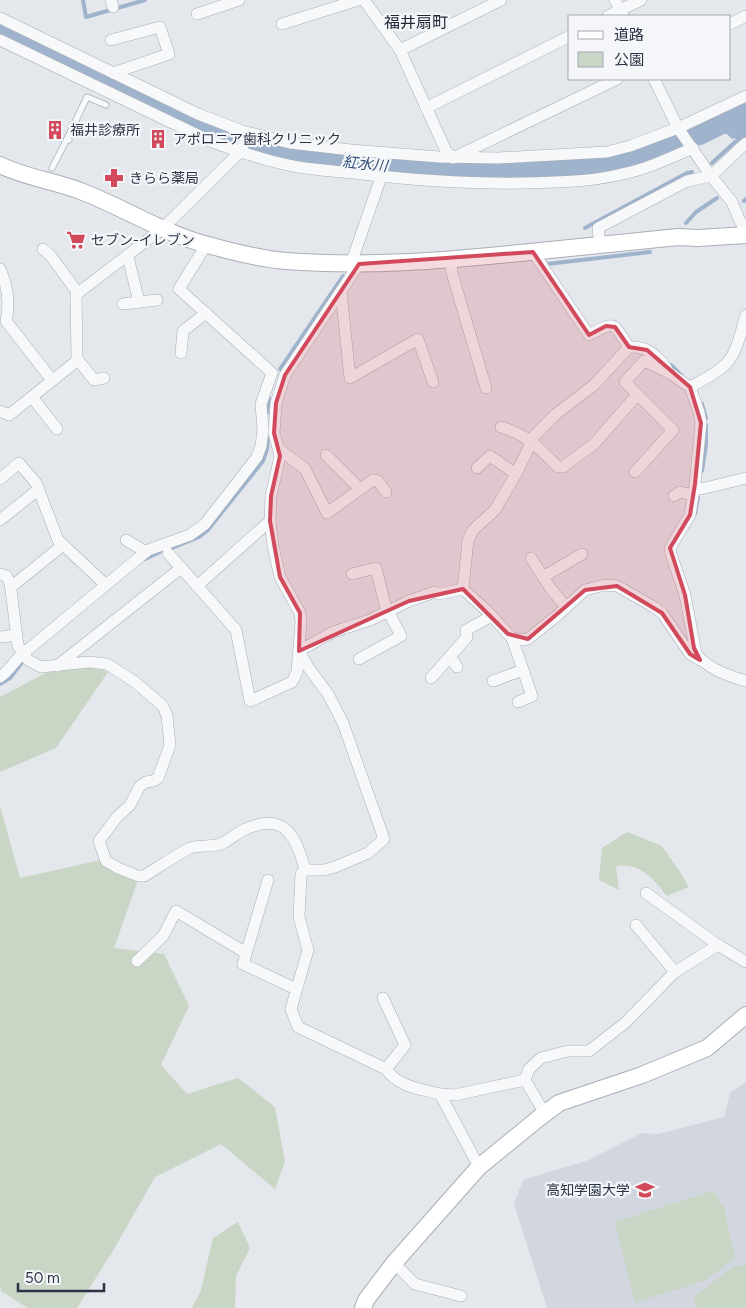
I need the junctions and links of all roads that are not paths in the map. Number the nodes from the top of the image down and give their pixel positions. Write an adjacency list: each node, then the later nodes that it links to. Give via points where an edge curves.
1 (358, 0): 10 (street)
2 (364, 0): 15 (street)
3 (501, 0): 15 (street)
4 (641, 0): 6 (street)
5 (232, 1): 7 (street)
6 (620, 9)
7 (197, 14)
8 (746, 16): 11 (street)
9 (0, 18): 18 (street)
10 (282, 24)
11 (731, 24)
12 (568, 37): 23 (street)
13 (0, 40): 28 (street, via 188,132)
14 (111, 40): 17 (street, via 160,26)
15 (400, 50): 23 (street)
16 (181, 51): 17 (street)
17 (169, 54): 18 (street)
18 (113, 73): 25 (street)
19 (615, 80): 29 (street)
20 (655, 80): 24 (street)
21 (746, 96): 24 (street)
22 (106, 105): 31 (lane, via 87,97)
23 (426, 108): 29 (street, via 446,151)
24 (680, 129): 27 (street); 29 (street, via 606,152)
25 (248, 134): 28 (street); 29 (street, via 290,143)
26 (746, 143): 32 (street)
27 (693, 148): 32 (street); 33 (street, via 635,171 603,178 491,184)
28 (241, 151): 33 (street, via 293,166); 34 (street)
29 (453, 158)
30 (0, 165): 34 (street, via 80,191)
31 (52, 168)
32 (711, 176): 35 (street, via 732,202); 37 (street, via 686,181 598,228)
33 (381, 177): 42 (street)
34 (163, 228): 36 (street); 40 (street)
35 (746, 233): 37 (street)
36 (206, 245): 42 (street, via 284,261); 49 (street, via 179,289)
37 (600, 245): 39 (street)
38 (42, 249): 45 (street)
39 (533, 252): 41 (street); 51 (street, via 589,335 606,326 615,327)
40 (128, 257): 45 (street); 47 (street)
41 (451, 260): 42 (street); 60 (street)
42 (354, 263): 44 (street)
43 (0, 269): 57 (street, via 10,303 6,321)
44 (342, 291): 58 (street, via 350,378 418,339); 67 (street, via 285,375 274,420 274,433)
45 (78, 294): 54 (street)
46 (157, 300): 47 (street)
47 (138, 302): 48 (street)
48 (122, 304)
49 (206, 313): 53 (street, via 183,332); 83 (street, via 272,373 261,404 261,446 257,457 205,524 190,535)
50 (746, 315): 52 (street)
51 (629, 347): 55 (street, via 647,350 666,366); 66 (street, via 594,385 556,414)
52 (741, 349): 59 (street, via 718,371)
53 (181, 353)
54 (78, 360): 56 (street, via 94,380); 57 (street)
55 (668, 372): 59 (street); 61 (street, via 644,361 626,382)
56 (104, 378)
57 (52, 380): 62 (street)
58 (433, 382)
59 (690, 387): 76 (street, via 701,423)
60 (486, 388)
61 (637, 395): 66 (street, via 594,444 562,467 558,467); 70 (street, via 673,430)
62 (32, 397): 63 (street, via 9,414); 65 (street)
63 (0, 411)
64 (501, 427): 66 (street)
65 (57, 429)
66 (533, 441): 71 (street)
67 (280, 450): 75 (street, via 305,469 327,513); 80 (street, via 270,496)
68 (326, 454): 75 (street)
69 (477, 468): 71 (street, via 490,456)
70 (635, 472)
71 (516, 474): 94 (street, via 494,510 473,530 468,540)
72 (746, 478): 76 (street)
73 (0, 479): 74 (street, via 19,463)
74 (39, 489): 79 (street); 82 (street, via 58,540)
75 (360, 489): 77 (street, via 374,480)
76 (694, 491): 78 (street); 105 (street, via 690,515 670,548 685,595 694,648)
77 (386, 492)
78 (674, 496)
79 (0, 520)
80 (270, 521): 92 (street); 101 (street, via 280,577 300,613)
81 (126, 540): 83 (street)
82 (63, 545): 91 (street); 93 (street)
83 (146, 552): 91 (street)
84 (168, 553): 87 (street)
85 (582, 554): 90 (street)
86 (531, 558): 90 (street)
87 (181, 568): 92 (street); 106 (street)
88 (0, 574): 93 (street, via 6,576)
89 (352, 574): 96 (street, via 381,567)
90 (543, 578): 95 (street)
91 (106, 585): 102 (street)
92 (197, 586): 101 (street, via 236,630 250,701 292,682 297,672)
93 (10, 587): 98 (street)
94 (463, 589): 96 (street, via 429,594); 97 (street)
95 (566, 607): 100 (street, via 528,638); 105 (street, via 592,587 617,586 662,612 690,654)
96 (388, 611): 101 (street, via 333,632); 104 (street, via 401,636)
97 (492, 616): 100 (street); 103 (street, via 466,630 467,637)
98 (17, 635): 99 (street); 102 (street)
99 (0, 637)
100 (512, 638): 108 (street)
101 (299, 651): 114 (street, via 344,723 384,839 368,853 335,867)
102 (22, 652): 106 (street, via 28,660 41,667); 109 (street)
103 (450, 656): 107 (street); 110 (street)
104 (359, 659)
105 (700, 660): 111 (street)
106 (56, 666): 114 (street, via 89,662 112,666 166,711 170,745 158,778 140,786 130,805 100,838 106,861 144,876 191,848 215,846 245,829 269,823 288,830 297,843)
107 (458, 667)
108 (523, 670): 112 (street); 113 (street, via 532,696)
109 (0, 677)
110 (431, 678)
111 (746, 680)
112 (493, 681)
113 (518, 702)
114 (305, 870): 123 (street, via 299,878 299,917 308,950)
115 (268, 880): 119 (street)
116 (646, 893): 118 (street)
117 (636, 926): 122 (street)
118 (718, 945): 121 (street); 122 (street)
119 (246, 954): 120 (street, via 176,911 163,936); 123 (street, via 242,964)
120 (137, 961)
121 (746, 962)
122 (675, 972): 127 (street, via 625,1023 589,1051 568,1050 541,1058 529,1069)
123 (296, 989): 126 (street, via 291,1010 298,1027)
124 (383, 998): 126 (street, via 405,1044)
125 (746, 1015): 129 (street, via 707,1048 642,1075 559,1103)
126 (386, 1069): 128 (street, via 398,1082)
127 (525, 1080): 128 (street, via 455,1095); 129 (street)
128 (440, 1094): 130 (street)
129 (545, 1114): 130 (street)
130 (479, 1167): 131 (street)
131 (394, 1263): 132 (street, via 415,1284); 133 (street)
132 (461, 1296)
133 (363, 1308)

